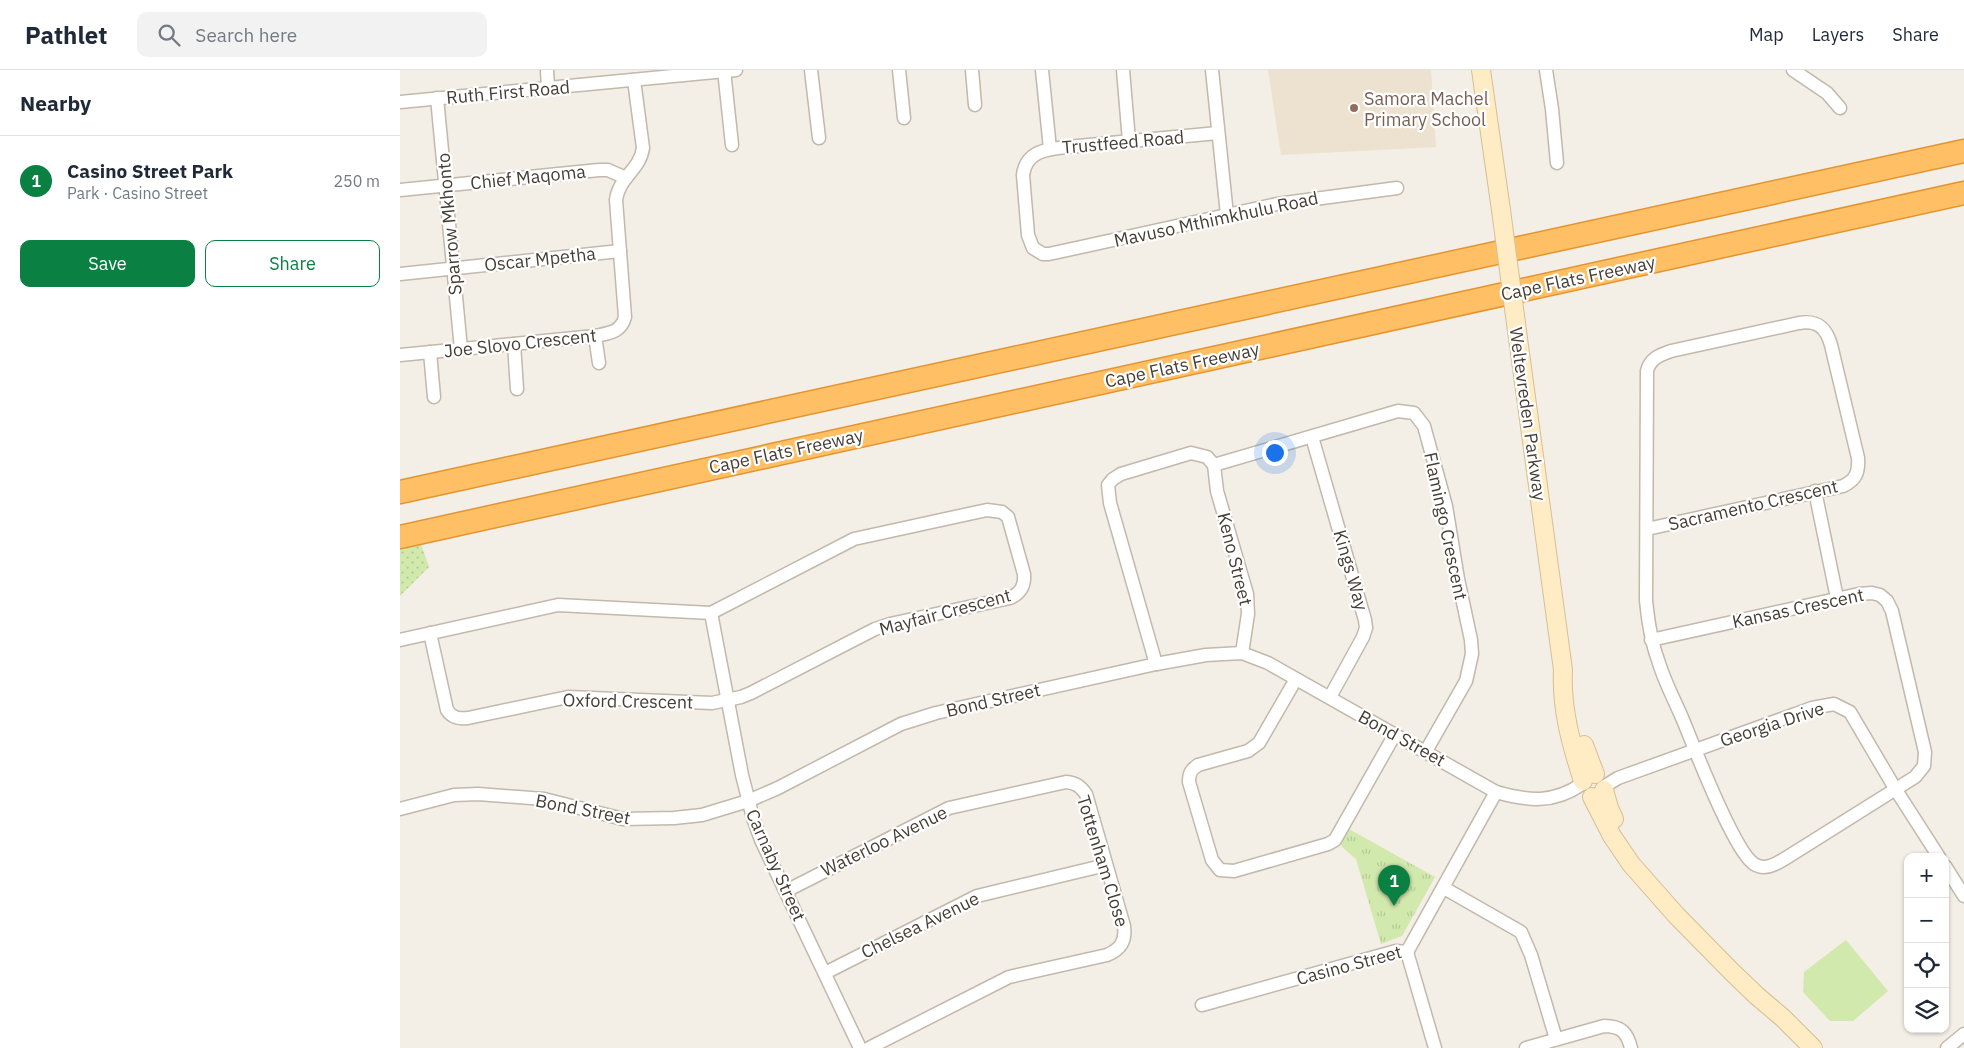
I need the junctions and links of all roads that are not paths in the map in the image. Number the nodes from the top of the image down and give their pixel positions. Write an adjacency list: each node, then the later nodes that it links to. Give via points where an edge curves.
1 (547, 70): 13 (street)
2 (728, 70): 12 (street, Ruth First Road); 22 (street)
3 (811, 70): 20 (street)
4 (899, 70): 18 (street)
5 (972, 70): 16 (street)
6 (1042, 70): 23 (street)
7 (1124, 70): 21 (street)
8 (1212, 70): 19 (street)
9 (1481, 70): 64 (street, Weltevreden Parkway, bridge, via 1563,670 1567,724)
10 (1546, 70): 25 (street)
11 (1793, 70): 17 (street, via 1827,93)
12 (637, 76): 13 (street, Ruth First Road); 26 (street, Joe Slovo Crescent, via 643,148 642,157)
13 (548, 88): 14 (street, Ruth First Road)
14 (437, 98): 15 (street, Ruth First Road); 27 (street, Sparrow Mkhonto)
15 (400, 102)
16 (975, 105)
17 (1840, 108)
18 (904, 118)
19 (1218, 133): 21 (street, Trustfeed Road); 31 (street)
20 (818, 138)
21 (1129, 141): 23 (street, Trustfeed Road)
22 (732, 145)
23 (1050, 149): 33 (street, Trustfeed Road, via 1030,157 1024,167 1028,234)
24 (1964, 151): 46 (highway)
25 (1558, 163)
26 (626, 178): 27 (street, Chief Maqoma, via 608,170 599,170); 32 (street, Joe Slovo Crescent, via 617,190 616,200)
27 (446, 185): 29 (street, Chief Maqoma); 34 (street, Sparrow Mkhonto)
28 (1397, 188): 31 (street, Mavuso Mthimkhulu Road, via 1299,200)
29 (400, 190)
30 (1964, 193): 49 (highway, Cape Flats Freeway)
31 (1227, 215): 33 (street, Mavuso Mthimkhulu Road, via 1050,254)
32 (620, 251): 34 (street, Oscar Mpetha); 36 (street, Joe Slovo Crescent, via 625,308 623,324 620,329)
33 (1037, 252)
34 (453, 269): 35 (street, Oscar Mpetha); 38 (street, Sparrow Mkhonto)
35 (400, 274)
36 (596, 336): 37 (street, Joe Slovo Crescent); 41 (street)
37 (514, 344): 38 (street, Joe Slovo Crescent); 42 (street)
38 (461, 349): 39 (street, Joe Slovo Crescent)
39 (430, 352): 40 (street, Joe Slovo Crescent); 43 (street)
40 (400, 355)
41 (599, 363)
42 (517, 389)
43 (434, 398)
44 (1312, 437): 45 (street, Flamingo Crescent); 58 (street, Kings Way, via 1366,628); 62 (street, Flamingo Crescent, via 1398,411 1414,413 1424,426 1446,506 1472,654 1466,681)
45 (1214, 465): 55 (street, Keno Street, via 1218,492 1247,594 1248,614); 56 (street, via 1207,458 1191,454 1121,474 1108,485 1110,503)
46 (400, 492)
47 (1815, 492): 48 (street, Sacramento Crescent); 48 (street, Sacramento Crescent, via 1850,483 1856,477 1858,464 1831,344 1820,325 1814,322 1671,352 1653,359 1648,371); 50 (street)
48 (1647, 529): 54 (street, via 1646,600)
49 (400, 537)
50 (1838, 598): 54 (street, Kansas Crescent); 65 (street, Kansas Crescent, via 1872,593 1887,601 1892,611 1925,758 1921,772)
51 (711, 613): 52 (street, via 558,605); 59 (street, Carnaby Street); 59 (street, Mayfair Crescent, via 854,539 987,510 1002,512 1008,517 1024,574 1022,589 1010,598 875,629 751,693)
52 (430, 633): 53 (street); 59 (street, Oxford Crescent, via 447,710 458,718 568,697 698,703)
53 (400, 640)
54 (1652, 640): 61 (street, via 1665,680)
55 (1242, 653): 56 (street, Bond Street, via 1206,655); 57 (street, Bond Street)
56 (1156, 664): 67 (street, Bond Street, via 917,718)
57 (1296, 679): 58 (street, Bond Street); 60 (street, via 1259,743 1248,750 1198,765 1189,775 1212,860 1220,870 1234,871 1335,840)
58 (1330, 698): 60 (street, Bond Street)
59 (727, 700): 67 (street, Carnaby Street)
60 (1394, 734): 62 (street, Bond Street)
61 (1696, 750): 64 (street, Georgia Drive); 65 (street, Georgia Drive, via 1812,708 1834,704 1850,712); 65 (street, Kansas Crescent, via 1733,833 1748,858 1761,867 1769,867 1786,858)
62 (1426, 751): 66 (street, Bond Street)
63 (1074, 783): 70 (street, Tottenham Close, via 1086,794); 73 (street, Waterloo Avenue, via 1055,783 949,808)
64 (1594, 785): 66 (street, Bond Street, via 1531,800); 77 (street, Weltevreden Parkway, via 1620,848 1676,914)
65 (1896, 790): 69 (street, Georgia Drive)
66 (1496, 792): 72 (street, Casino Street)
67 (748, 801): 68 (street, Bond Street, via 696,816 639,820 544,799 486,794 454,795); 73 (street, Carnaby Street, via 761,840)
68 (400, 809)
69 (1936, 853)
70 (1106, 865): 76 (street, Chelsea Avenue, via 977,896); 82 (street, Tottenham Close, via 1126,936 1117,950 1004,979)
71 (1949, 872): 74 (street)
72 (1444, 888): 75 (street, Casino Street); 80 (street, via 1522,932)
73 (786, 891): 76 (street, Carnaby Street)
74 (1964, 896)
75 (1408, 952): 78 (street, Casino Street, via 1396,951); 83 (street)
76 (825, 973): 81 (street, Carnaby Street)
77 (1757, 996): 86 (street, Weltevreden Parkway); 87 (street, Weltevreden Parkway)
78 (1202, 1005)
79 (1964, 1034): 88 (street)
80 (1556, 1039): 84 (street); 85 (street, via 1615,1026 1623,1030)
81 (860, 1048)
82 (869, 1048)
83 (1435, 1048)
84 (1526, 1048)
85 (1631, 1048)
86 (1801, 1048)
87 (1812, 1048)
88 (1947, 1048)

